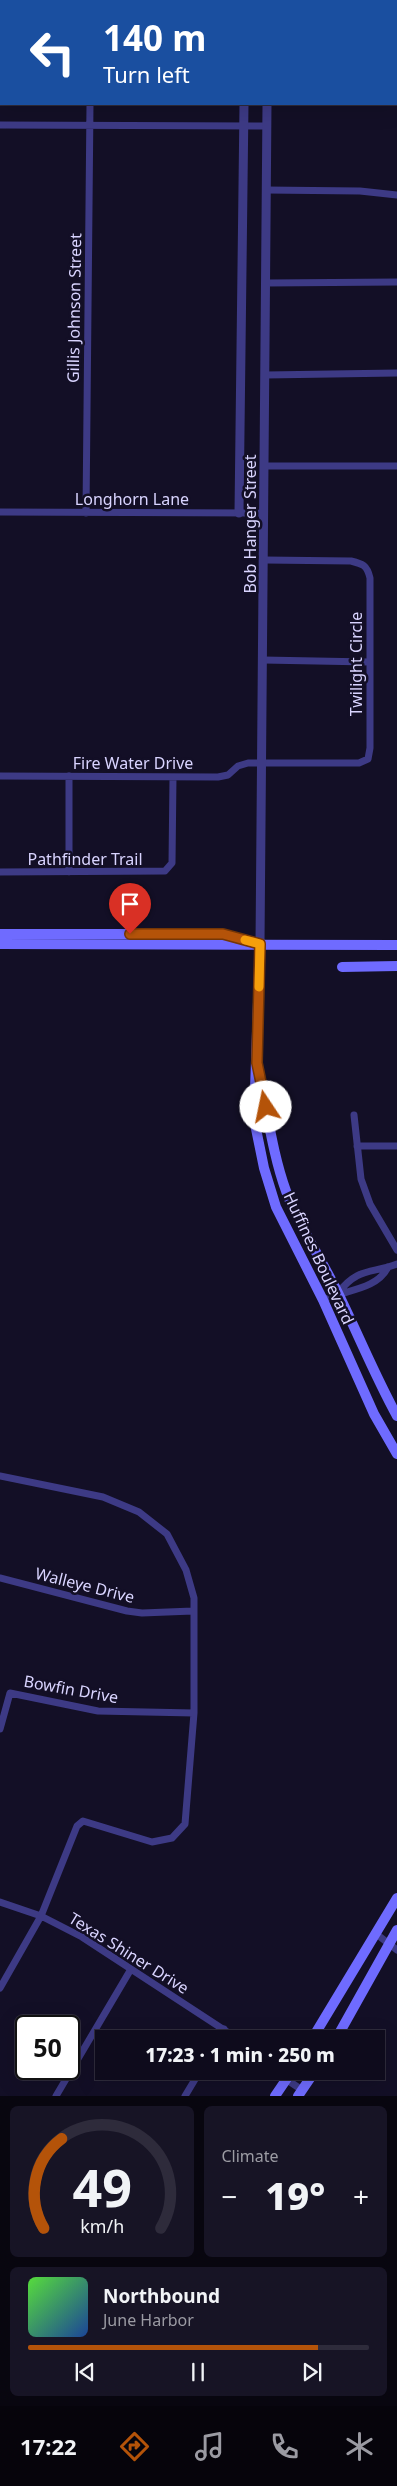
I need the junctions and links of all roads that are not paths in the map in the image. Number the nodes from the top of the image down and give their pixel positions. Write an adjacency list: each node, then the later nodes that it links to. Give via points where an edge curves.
1 (90, 105): 5 (street, Gillis Johnson Street)
2 (244, 105): 7 (street, Bob Hanger Street)
3 (267, 105): 6 (street, Bob Hanger Street)
4 (0, 124): 5 (street)
5 (90, 125): 7 (street); 17 (street, Gillis Johnson Street)
6 (267, 126): 7 (street); 8 (street, Bob Hanger Street)
7 (244, 127): 18 (street, Bob Hanger Street)
8 (266, 190): 9 (street, via 360,191); 11 (street, Bob Hanger Street)
9 (397, 195)
10 (397, 282): 11 (street)
11 (267, 283): 13 (street, Bob Hanger Street)
12 (397, 374): 13 (street)
13 (266, 375): 14 (street, Bob Hanger Street)
14 (265, 466): 15 (street); 19 (street, Bob Hanger Street)
15 (397, 466)
16 (0, 512): 17 (street, Longhorn Lane)
17 (86, 513): 18 (street, Longhorn Lane)
18 (239, 513): 19 (street, Longhorn Lane)
19 (264, 513): 20 (street, Bob Hanger Street)
20 (265, 560): 21 (street, Bob Hanger Street); 22 (street, Twilight Circle, via 351,561 368,567)
21 (263, 660): 22 (street); 23 (street, Bob Hanger Street)
22 (369, 662): 23 (street, Twilight Circle, via 368,759 359,763)
23 (262, 763): 26 (street, Fire Water Drive, via 241,764 222,777); 31 (street, Bob Hanger Street)
24 (0, 776): 25 (street, Fire Water Drive)
25 (69, 776): 26 (street, Fire Water Drive); 28 (street)
26 (173, 777): 28 (street, Pathfinder Trail, via 172,862 169,870 161,873)
27 (0, 872): 28 (street, Pathfinder Trail)
28 (68, 872)
29 (0, 934): 31 (main road, via 223,934)
30 (0, 944): 31 (main road)
31 (260, 944): 32 (main road); 35 (main road, Huffines Boulevard)
32 (397, 945)
33 (397, 966): 34 (main road)
34 (342, 967)
35 (257, 1063): 42 (main road, Huffines Boulevard, via 272,1142 286,1191); 43 (main road, Huffines Boulevard, via 254,1118 264,1168 276,1207)
36 (354, 1115): 37 (street)
37 (357, 1146): 38 (street); 39 (street, via 361,1179 370,1204)
38 (397, 1146)
39 (397, 1250)
40 (397, 1264): 41 (street)
41 (388, 1267): 42 (street, via 376,1268 348,1280); 42 (street, via 384,1277 354,1291)
42 (338, 1293): 43 (street); 44 (main road, Huffines Boulevard)
43 (323, 1300): 45 (main road, Huffines Boulevard, via 358,1380)
44 (397, 1416)
45 (397, 1454)
46 (0, 1476): 48 (street, via 103,1497 140,1512 168,1534 186,1570 194,1598)
47 (0, 1578): 48 (street, Walleye Drive, via 127,1611)
48 (193, 1611): 49 (street)
49 (194, 1713): 50 (street, Bowfin Drive, via 98,1711 10,1693); 53 (street, via 186,1824 172,1838 152,1842 83,1821 77,1826)
50 (0, 1729)
51 (397, 1898): 55 (main road)
52 (0, 1902): 53 (street, Texas Shiner Drive)
53 (41, 1916): 58 (street, Texas Shiner Drive, via 82,1937); 59 (street)
54 (397, 1930): 56 (main road)
55 (375, 1932): 56 (street); 61 (main road)
56 (389, 1943): 57 (street); 62 (main road)
57 (397, 1950)
58 (131, 1969): 60 (street, Texas Shiner Drive); 68 (street)
59 (0, 1988)
60 (224, 2029)
61 (318, 2030)
62 (341, 2030)
63 (195, 2080): 69 (street)
64 (286, 2080): 70 (main road)
65 (292, 2080): 67 (street)
66 (309, 2080): 67 (main road)
67 (300, 2093)
68 (56, 2096)
69 (185, 2096)
70 (275, 2096)

